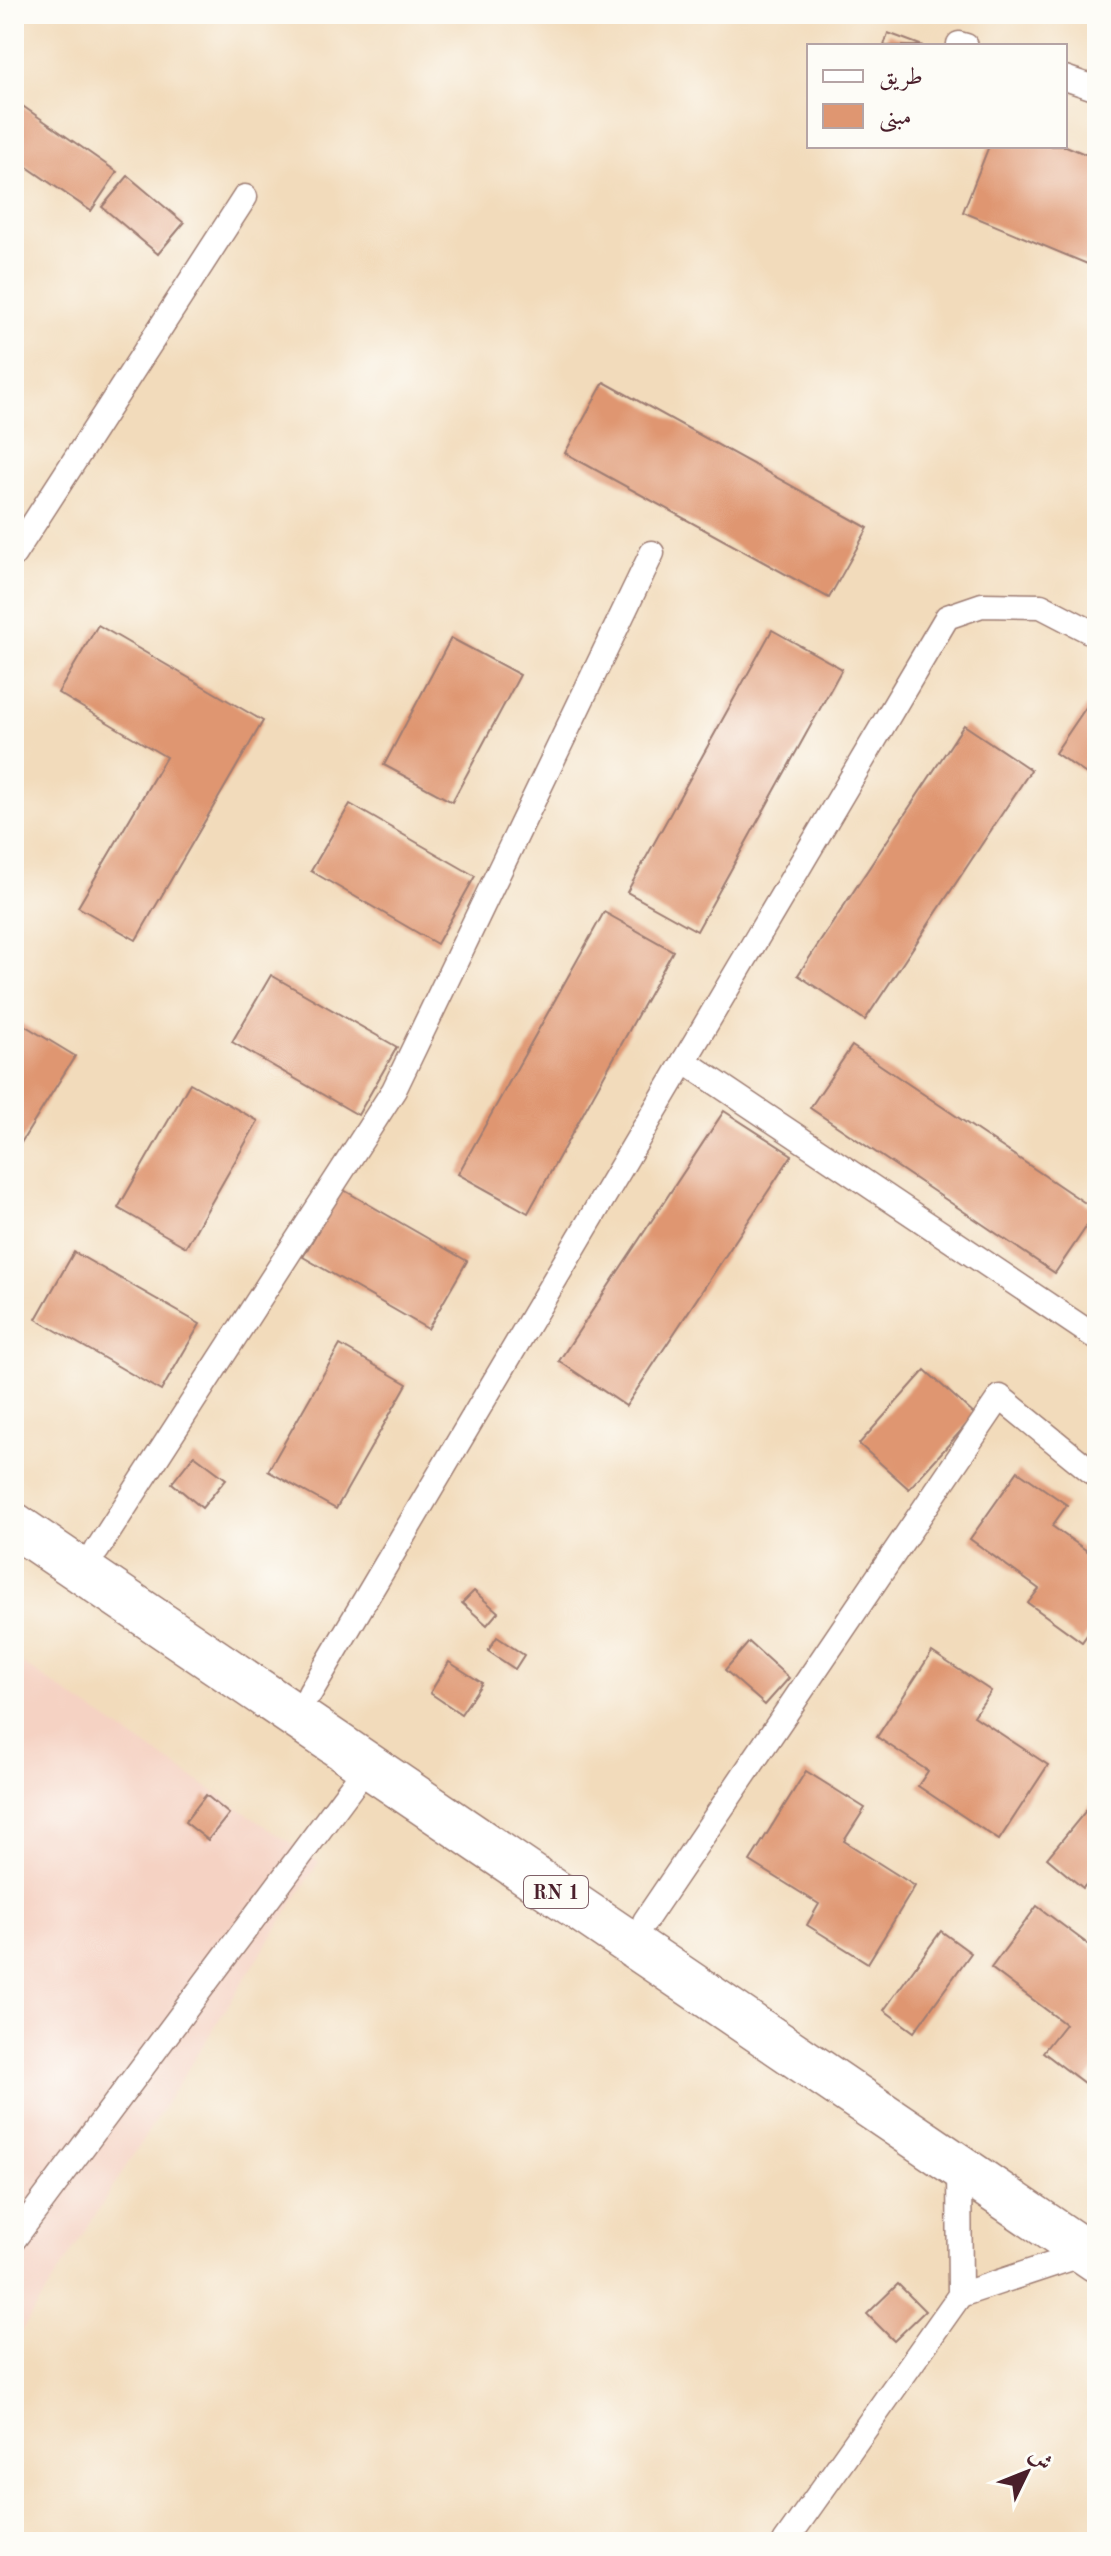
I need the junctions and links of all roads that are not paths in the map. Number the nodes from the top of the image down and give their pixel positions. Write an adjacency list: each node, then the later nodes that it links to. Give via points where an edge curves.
1 (1067, 79): 2 (lane)
2 (1097, 89)
3 (245, 197): 5 (lane)
4 (652, 553): 12 (lane, via 394,1090)
5 (14, 554)
6 (1097, 635): 7 (lane, via 1041,606 982,605 947,617)
7 (684, 1061): 8 (lane); 13 (lane)
8 (1097, 1338)
9 (1097, 1476): 15 (lane, via 1000,1397)
10 (14, 1493): 12 (main road, RN 1)
11 (14, 1525): 14 (main road, RN 1)
12 (97, 1550): 13 (main road, RN 1)
13 (310, 1693): 15 (main road, RN 1)
14 (368, 1765): 16 (main road, RN 1); 17 (lane)
15 (645, 1921): 18 (main road, RN 1)
16 (959, 2165): 18 (main road, RN 1); 19 (lane)
17 (14, 2239)
18 (1094, 2246): 19 (lane)
19 (960, 2295): 20 (lane)
20 (785, 2542)

